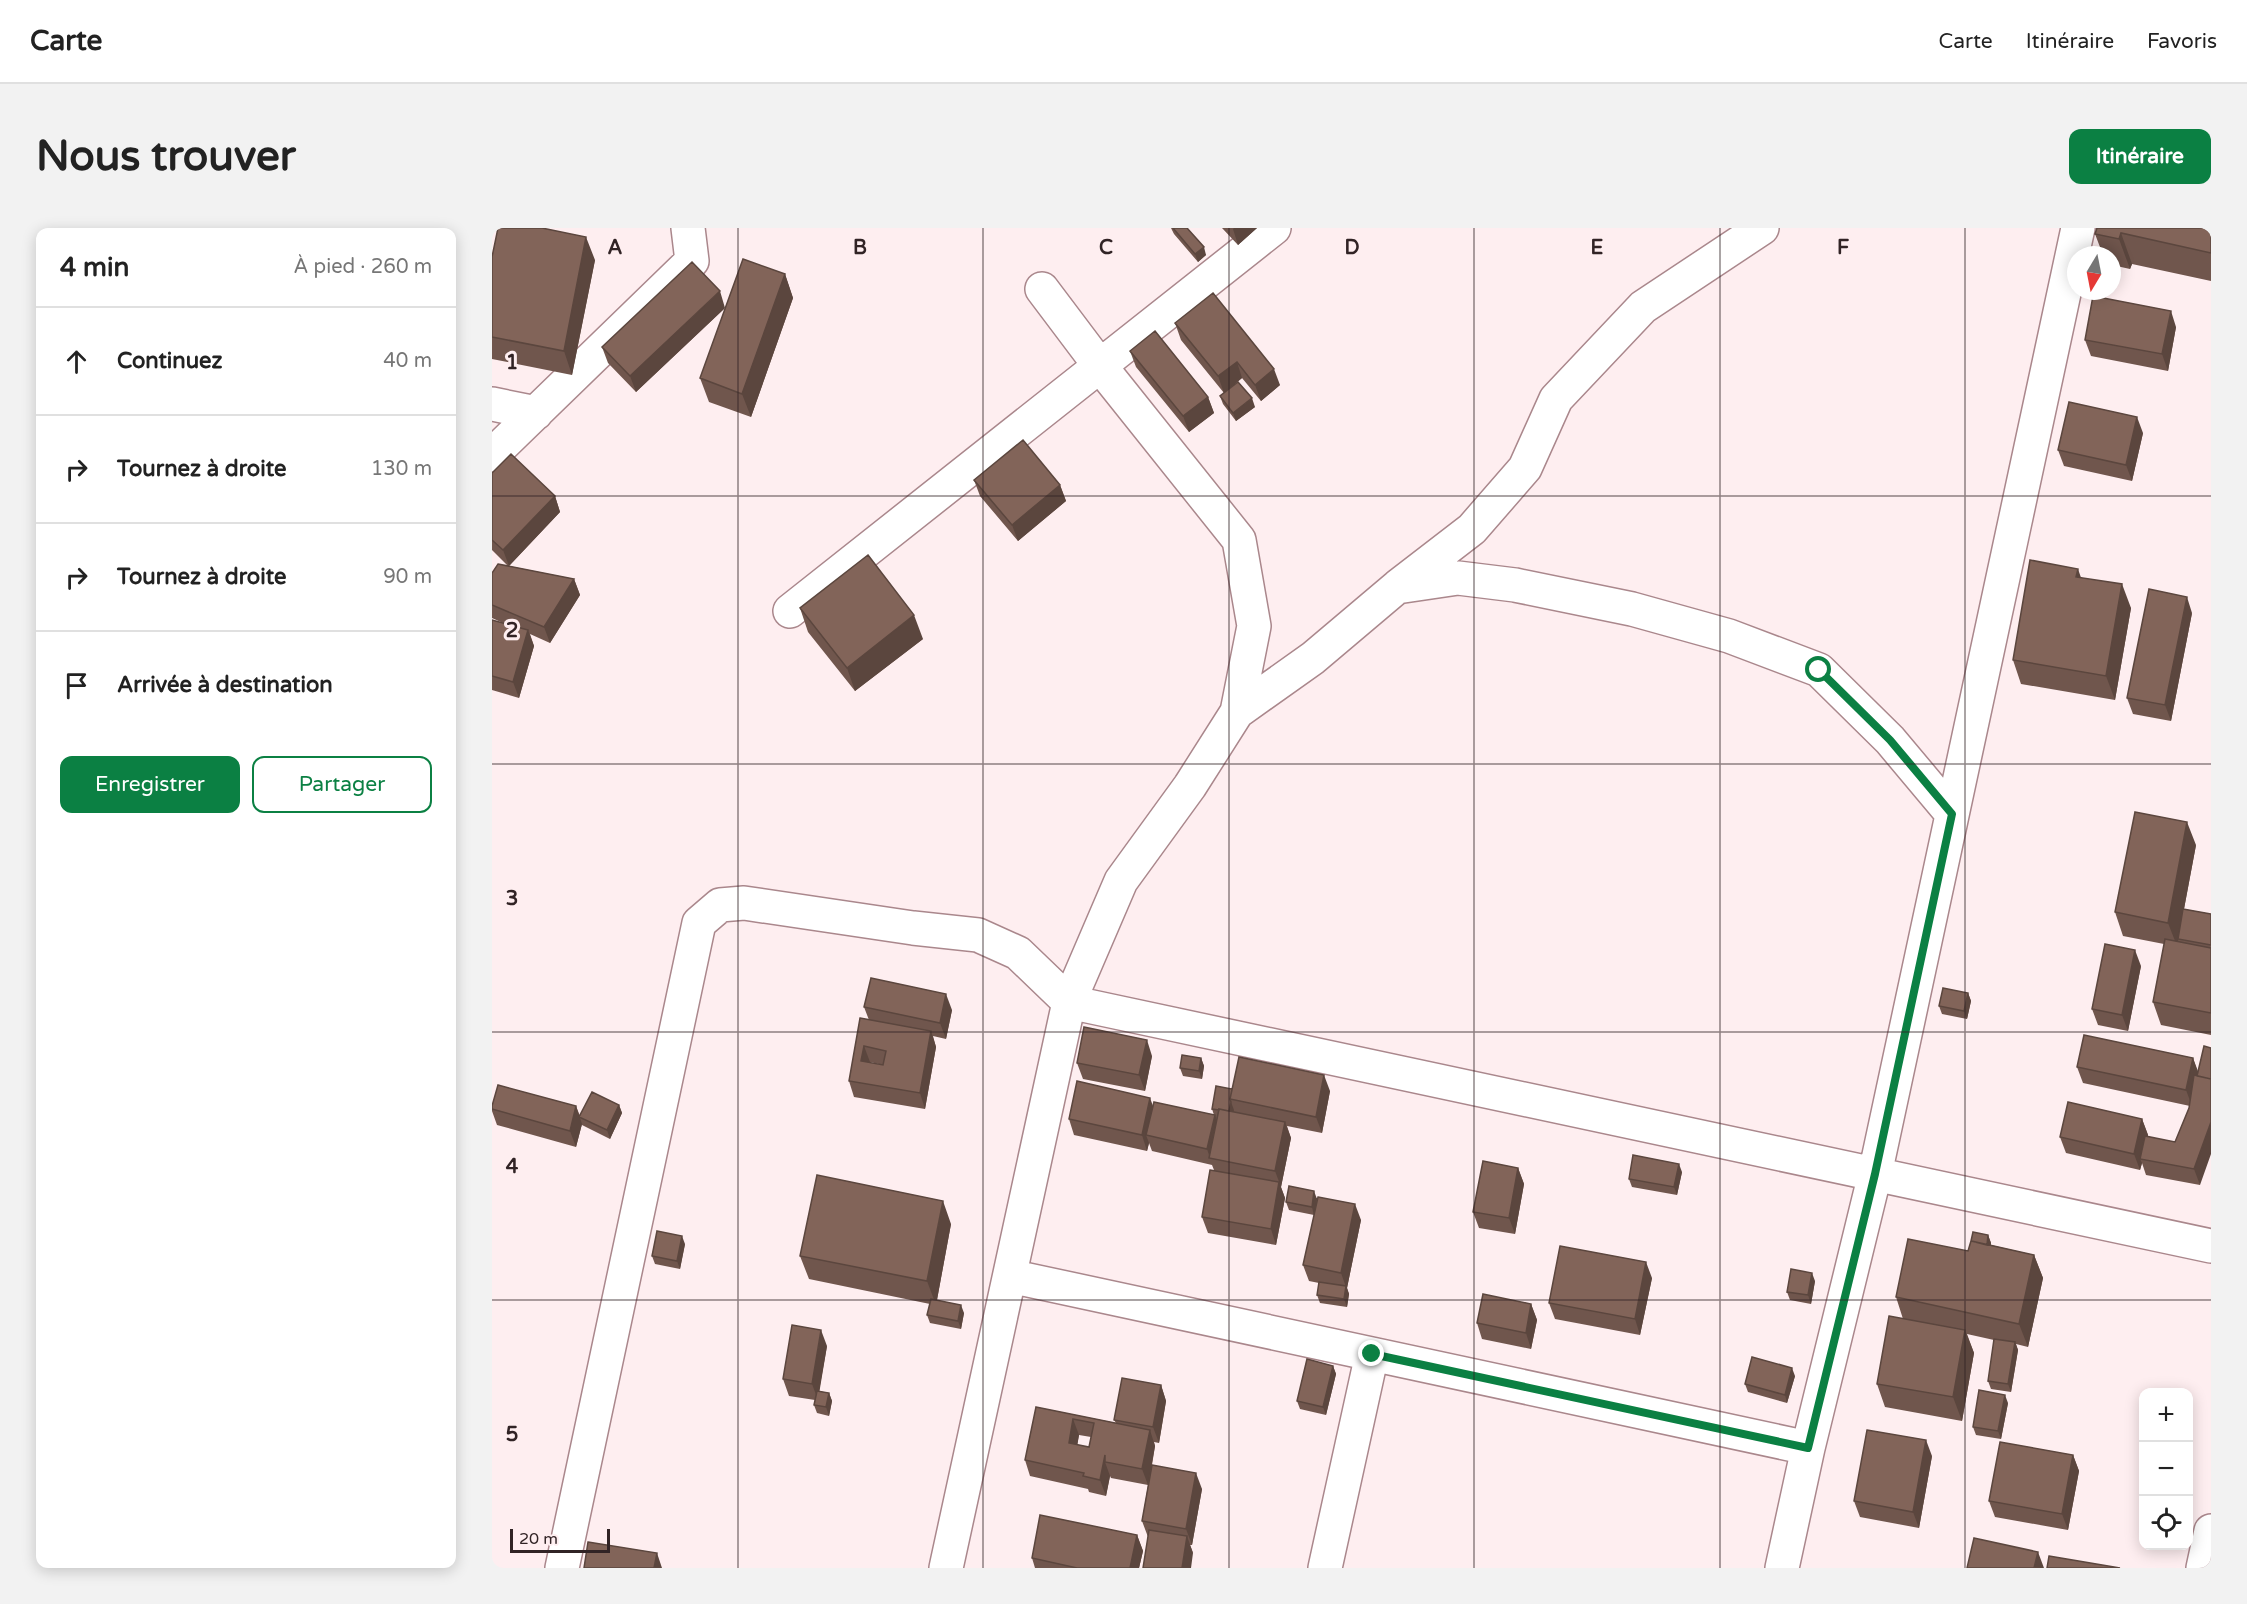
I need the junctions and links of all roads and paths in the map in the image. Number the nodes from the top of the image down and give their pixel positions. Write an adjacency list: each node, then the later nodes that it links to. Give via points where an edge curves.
1 (688, 228): 8 (street, via 692,261)
2 (1274, 228): 6 (street)
3 (1762, 228): 10 (street, via 1643,307 1556,399 1526,468 1472,529)
4 (2078, 228): 13 (street)
5 (1042, 289): 6 (street)
6 (1101, 366): 11 (street); 12 (street, via 1239,540 1254,626)
7 (492, 404): 8 (street)
8 (536, 413): 9 (street)
9 (492, 455)
10 (1397, 587): 12 (street, via 1313,658); 13 (street, via 1458,578 1527,588 1632,609 1729,636 1819,670 1890,740)
11 (790, 611)
12 (1237, 712): 14 (street, via 1190,786 1121,880)
13 (1952, 814): 15 (street)
14 (1069, 1002): 15 (street); 17 (street); 20 (street, via 1018,952 978,935 744,903 720,905 699,922)
15 (1875, 1174): 16 (street); 19 (street)
16 (2211, 1246)
17 (1010, 1276): 18 (street); 21 (street)
18 (1372, 1354): 19 (street); 22 (street)
19 (1808, 1448): 23 (street)
20 (562, 1568)
21 (946, 1568)
22 (1325, 1568)
23 (1782, 1568)

